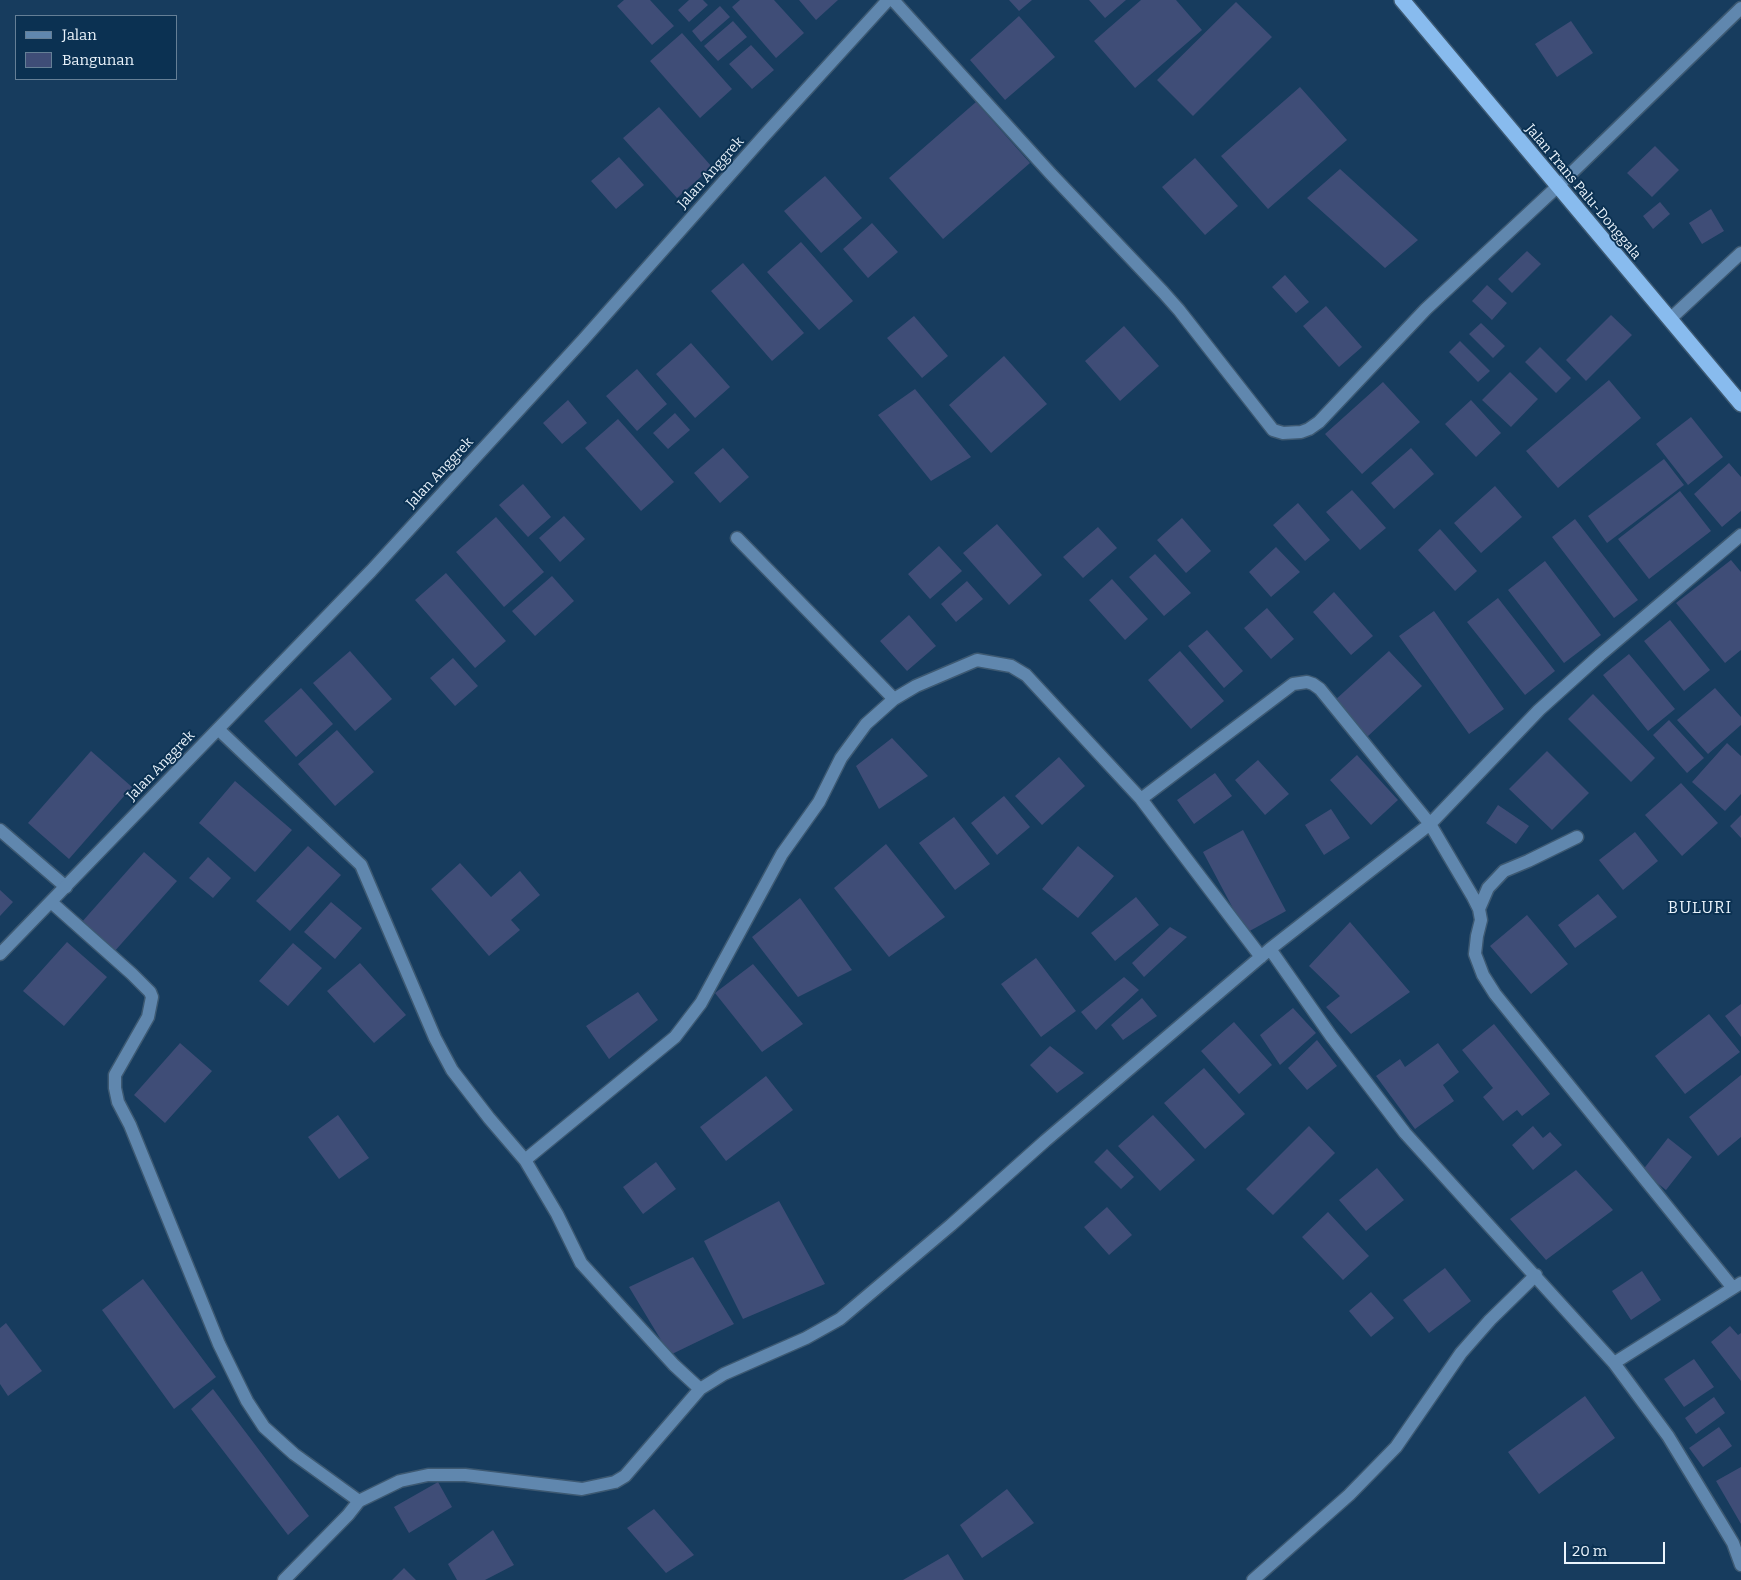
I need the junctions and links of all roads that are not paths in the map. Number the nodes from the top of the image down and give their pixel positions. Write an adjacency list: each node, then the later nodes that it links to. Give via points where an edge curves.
1 (888, 0): 12 (street, Jalan Anggrek, via 371,572)
2 (893, 0): 5 (street, via 1180,310 1272,430 1301,432 1319,422 1426,309)
3 (1402, 0): 5 (highway, Jalan Trans Palu-Donggala)
4 (1741, 8): 5 (street)
5 (1558, 186): 7 (highway, Jalan Trans Palu-Donggala)
6 (1741, 253): 7 (street)
7 (1669, 320): 8 (highway, Jalan Trans Palu-Donggala)
8 (1741, 404)
9 (1741, 535): 14 (street, via 1539,710)
10 (736, 538): 11 (street)
11 (894, 700): 13 (street, via 916,686 976,660 1011,666 1026,675); 22 (street, via 866,724 842,758 819,802 782,854 701,1003 674,1037)
12 (218, 729): 17 (street, Jalan Anggrek); 22 (street, via 361,865 435,1038 452,1070)
13 (1141, 799): 14 (street, via 1293,684 1307,682 1320,689); 20 (street)
14 (1430, 824): 19 (street); 20 (street)
15 (0, 830): 17 (street)
16 (1577, 837): 19 (street, via 1504,871 1488,888)
17 (66, 887): 18 (street, Jalan Anggrek)
18 (51, 902): 21 (street, Jalan Anggrek); 27 (street, via 150,992 148,1017 115,1075 118,1102 219,1344 248,1401 264,1427 294,1454)
19 (1479, 909): 24 (street, via 1481,920 1475,954 1482,975 1495,994)
20 (1265, 953): 23 (street, via 1404,1133); 26 (street, via 840,1319 806,1338 724,1374)
21 (0, 954)
22 (525, 1160): 26 (street, via 581,1263)
23 (1536, 1275): 25 (street); 31 (street, via 1461,1353 1396,1447 1349,1495)
24 (1737, 1285): 25 (street)
25 (1614, 1363): 28 (street, via 1668,1436)
26 (700, 1389): 27 (street, via 625,1476 615,1482 582,1489 465,1475 428,1475 400,1481)
27 (359, 1501): 30 (street)
28 (1737, 1540): 29 (street)
29 (1741, 1565)
30 (284, 1580)
31 (1253, 1580)

